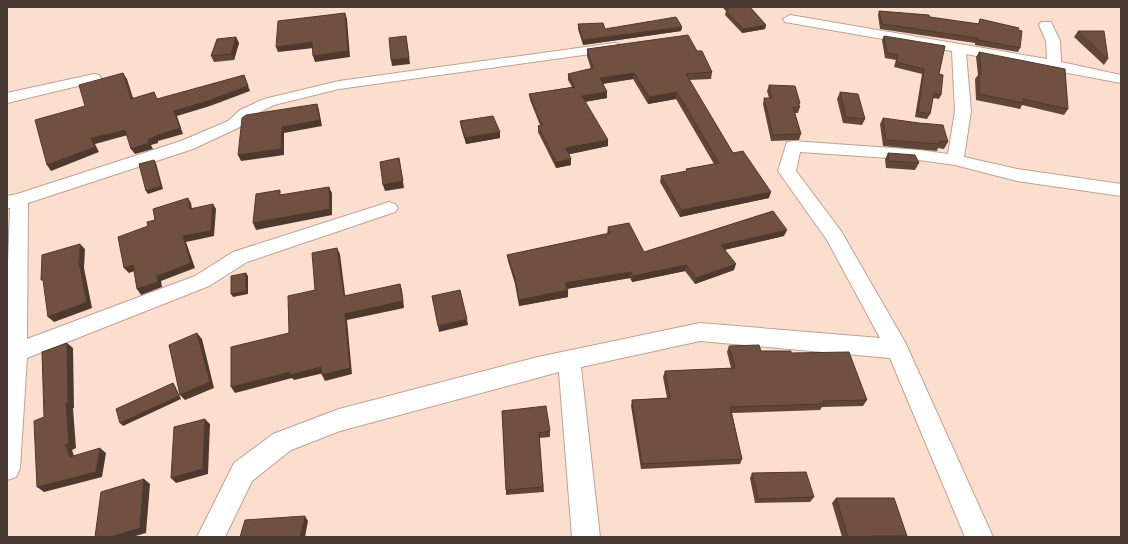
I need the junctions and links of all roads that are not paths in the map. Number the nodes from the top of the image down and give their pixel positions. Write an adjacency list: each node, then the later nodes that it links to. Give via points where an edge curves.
1 (790, 19): 4 (street)
2 (1046, 25): 5 (street, via 1053,41)
3 (626, 45): 11 (street, via 339,85 269,102 246,113 234,124 187,145)
4 (960, 50): 5 (street); 9 (street, via 963,111)
5 (1054, 65): 7 (street)
6 (94, 78): 8 (street)
7 (1121, 79)
8 (7, 98)
9 (955, 160): 10 (street, via 1017,174); 13 (street, via 793,146 787,171 834,236)
10 (1121, 190)
11 (13, 201): 14 (street)
12 (389, 208): 14 (street, via 240,257 202,281)
13 (897, 349): 15 (street, via 700,332); 19 (street)
14 (16, 353): 16 (street)
15 (569, 361): 17 (street, via 340,420 282,442 243,472); 18 (street)
16 (7, 468)
17 (211, 537)
18 (586, 537)
19 (979, 537)

